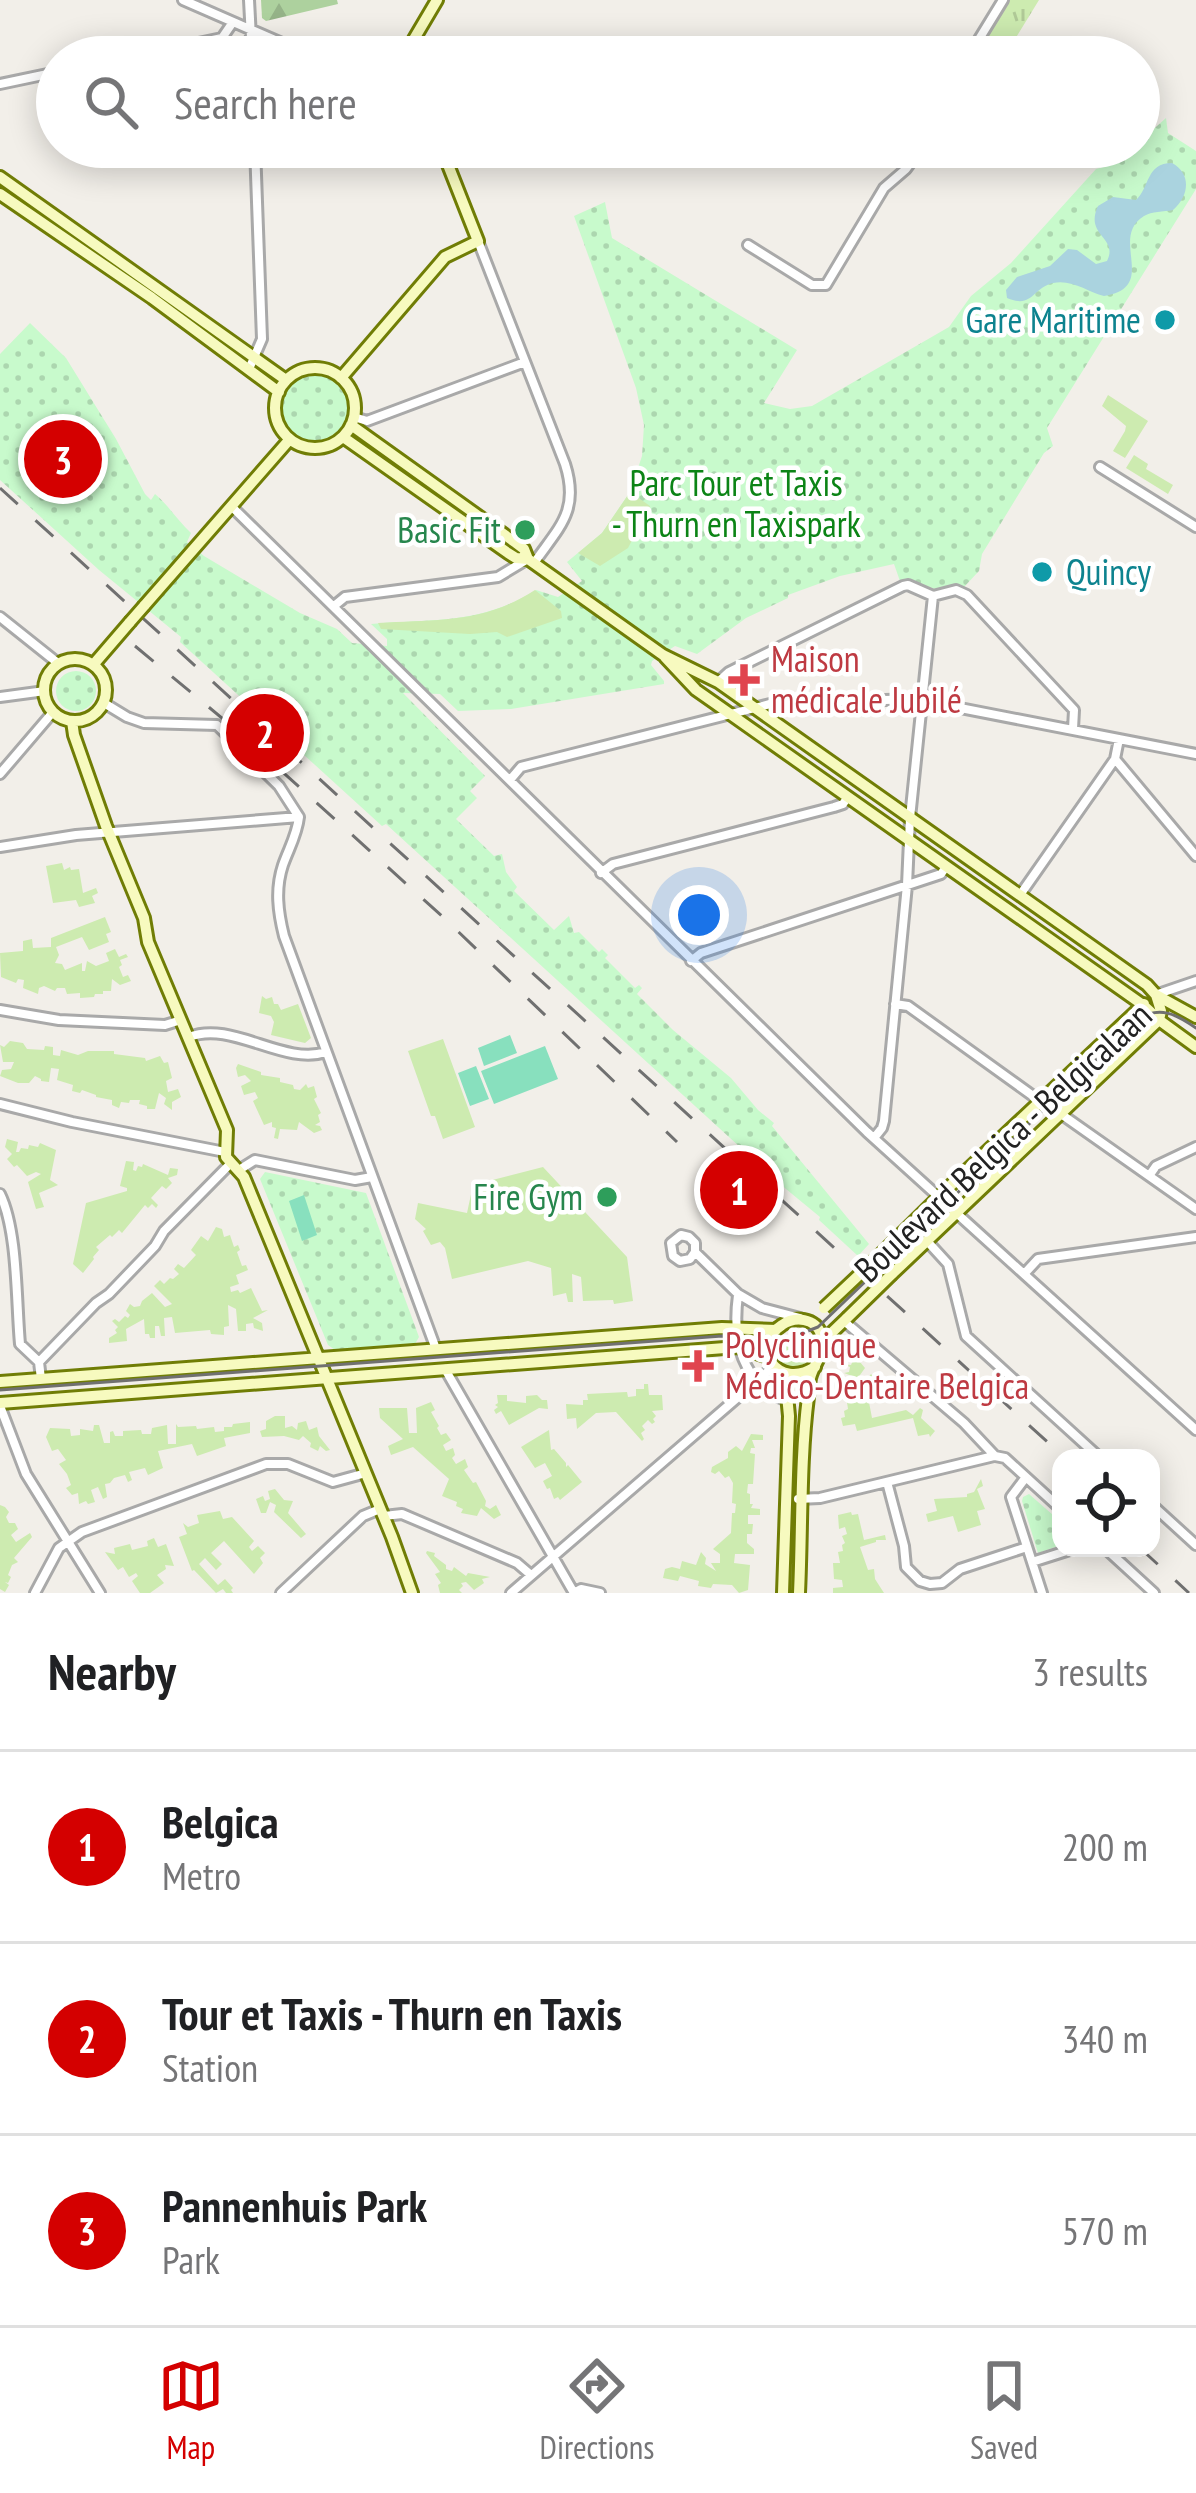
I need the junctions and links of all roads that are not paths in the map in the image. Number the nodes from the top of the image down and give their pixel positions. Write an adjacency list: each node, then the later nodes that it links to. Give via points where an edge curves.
1 (183, 0): 5 (street)
2 (249, 0): 6 (street)
3 (437, 0): 10 (street)
4 (1003, 0): 11 (street)
5 (233, 22): 6 (street); 7 (street)
6 (250, 29): 8 (street); 9 (street)
7 (223, 36)
8 (250, 36)
9 (266, 36)
10 (416, 36)
11 (981, 36)
12 (36, 76): 13 (street)
13 (0, 84)
14 (256, 168): 22 (street, via 262,338)
15 (449, 168): 19 (street)
16 (907, 168): 20 (street, via 884,188 826,285 812,285)
17 (0, 177): 22 (street)
18 (0, 194): 22 (street)
19 (478, 241): 21 (street); 23 (street, via 445,257)
20 (748, 245)
21 (525, 362): 25 (street); 31 (street, via 572,494 562,522)
22 (252, 363): 24 (street)
23 (341, 378): 24 (street, via 310,368); 25 (street, via 354,398)
24 (282, 386): 27 (street, via 276,415)
25 (352, 421): 26 (street); 31 (street)
26 (343, 437): 27 (street, via 320,448); 31 (street)
27 (290, 439): 29 (street)
28 (1100, 467): 30 (street)
29 (231, 506): 33 (street); 37 (street, bridge)
30 (1196, 527)
31 (531, 561): 33 (street, via 498,577 345,597); 35 (street)
32 (933, 596): 38 (street, via 903,586); 41 (street); 47 (street, via 967,595 1074,710)
33 (334, 606): 52 (street)
34 (0, 617): 36 (street)
35 (663, 655): 38 (street); 45 (street)
36 (59, 664): 37 (street); 39 (street)
37 (93, 664): 42 (street, via 106,686)
38 (718, 682): 43 (street)
39 (44, 691): 40 (street); 44 (street)
40 (0, 697)
41 (924, 700): 43 (street); 47 (street); 55 (street)
42 (104, 703): 46 (street, via 90,718); 54 (street, via 139,722 218,725)
43 (754, 708): 45 (street); 55 (street)
44 (53, 712): 46 (street); 51 (street)
45 (729, 714): 52 (street, via 521,767); 53 (street)
46 (72, 721): 56 (street)
47 (1073, 729): 48 (street)
48 (1119, 739): 49 (street); 50 (street)
49 (1196, 754)
50 (1115, 758): 59 (street); 63 (street)
51 (0, 774)
52 (510, 780): 61 (street)
53 (848, 798): 57 (street); 61 (street)
54 (299, 817): 56 (street); 75 (street, via 282,867 279,916)
55 (910, 818): 57 (street); 63 (street)
56 (109, 833): 58 (street); 71 (street)
57 (909, 840): 60 (street); 62 (street)
58 (0, 847)
59 (1196, 856)
60 (946, 867): 62 (street); 68 (street)
61 (602, 873): 64 (street)
62 (907, 885): 64 (street); 67 (street)
63 (1020, 896): 66 (street)
64 (691, 961): 79 (street)
65 (1196, 981): 66 (street)
66 (1156, 994): 68 (street, Boulevard Belgica - Belgicalaan); 70 (street); 72 (street, Boulevard Belgica - Belgicalaan)
67 (895, 1004): 76 (street); 79 (street, via 883,1125)
68 (1143, 1004): 72 (street); 76 (street, Boulevard Belgica - Belgicalaan)
69 (0, 1010): 71 (street, via 59,1020)
70 (1196, 1018)
71 (181, 1020): 73 (street)
72 (1159, 1020): 74 (street); 78 (street, Boulevard Belgica - Belgicalaan)
73 (189, 1037): 75 (street, via 212,1032 308,1055); 81 (street)
74 (1196, 1047)
75 (326, 1052): 83 (street)
76 (1040, 1101): 85 (street, Boulevard Belgica - Belgicalaan)
77 (0, 1104): 81 (street)
78 (1060, 1113): 82 (street); 87 (street, Boulevard Belgica - Belgicalaan)
79 (874, 1138): 85 (street)
80 (1196, 1147): 82 (street)
81 (231, 1162): 83 (street); 100 (street); 101 (street)
82 (1149, 1176): 86 (street)
83 (372, 1178): 99 (street)
84 (0, 1194): 101 (street, via 20,1344)
85 (938, 1197): 87 (street); 94 (street, Boulevard Belgica - Belgicalaan, bridge)
86 (1196, 1209)
87 (956, 1212): 89 (street, Boulevard Belgica - Belgicalaan); 91 (street)
88 (1196, 1237): 91 (street, via 1038,1259)
89 (927, 1240): 93 (street, Boulevard Belgica - Belgicalaan, bridge); 113 (street, via 946,1259 966,1336)
90 (695, 1252): 92 (street)
91 (1025, 1273): 112 (street)
92 (738, 1294): 94 (street); 95 (street)
93 (846, 1319): 97 (street, Boulevard Belgica - Belgicalaan); 114 (street)
94 (805, 1320): 96 (street); 97 (street)
95 (734, 1327): 96 (street); 98 (street); 99 (street)
96 (776, 1330): 102 (street)
97 (823, 1341): 103 (street)
98 (738, 1347): 102 (street); 104 (street); 109 (street)
99 (436, 1349): 100 (street)
100 (317, 1358): 106 (street); 107 (street)
101 (39, 1362): 107 (street)
102 (771, 1362): 105 (street); 109 (street)
103 (814, 1367): 105 (street); 118 (street)
104 (445, 1369): 106 (street); 126 (street)
105 (785, 1374): 110 (street)
106 (326, 1378): 111 (street); 115 (street)
107 (41, 1379): 108 (street)
108 (0, 1382)
109 (755, 1382): 110 (street); 126 (street)
110 (789, 1402): 119 (street)
111 (0, 1405): 123 (street, via 26,1474)
112 (1194, 1423)
113 (1090, 1449)
114 (995, 1456): 116 (street); 117 (street)
115 (366, 1473): 122 (street); 123 (street, via 333,1482 266,1464)
116 (1026, 1477): 120 (street); 125 (street, via 1011,1497)
117 (887, 1482): 118 (street); 125 (street, via 906,1567 920,1581 950,1580 960,1569)
118 (803, 1498): 119 (street); 139 (street)
119 (787, 1501): 138 (street)
120 (1052, 1501)
121 (1160, 1512): 124 (street)
122 (383, 1518): 130 (street, via 402,1514 518,1562); 133 (street, via 364,1515); 134 (street)
123 (67, 1542): 131 (street); 132 (street)
124 (1196, 1545)
125 (1027, 1547): 129 (street)
126 (553, 1556): 130 (street); 136 (street)
127 (1052, 1556): 129 (street)
128 (1115, 1557): 141 (street)
129 (1032, 1562): 140 (street)
130 (531, 1575): 135 (street)
131 (35, 1593)
132 (100, 1593)
133 (281, 1593)
134 (408, 1593)
135 (511, 1593)
136 (574, 1593): 137 (street)
137 (601, 1593)
138 (783, 1593)
139 (799, 1593)
140 (1042, 1593)
141 (1154, 1593)

